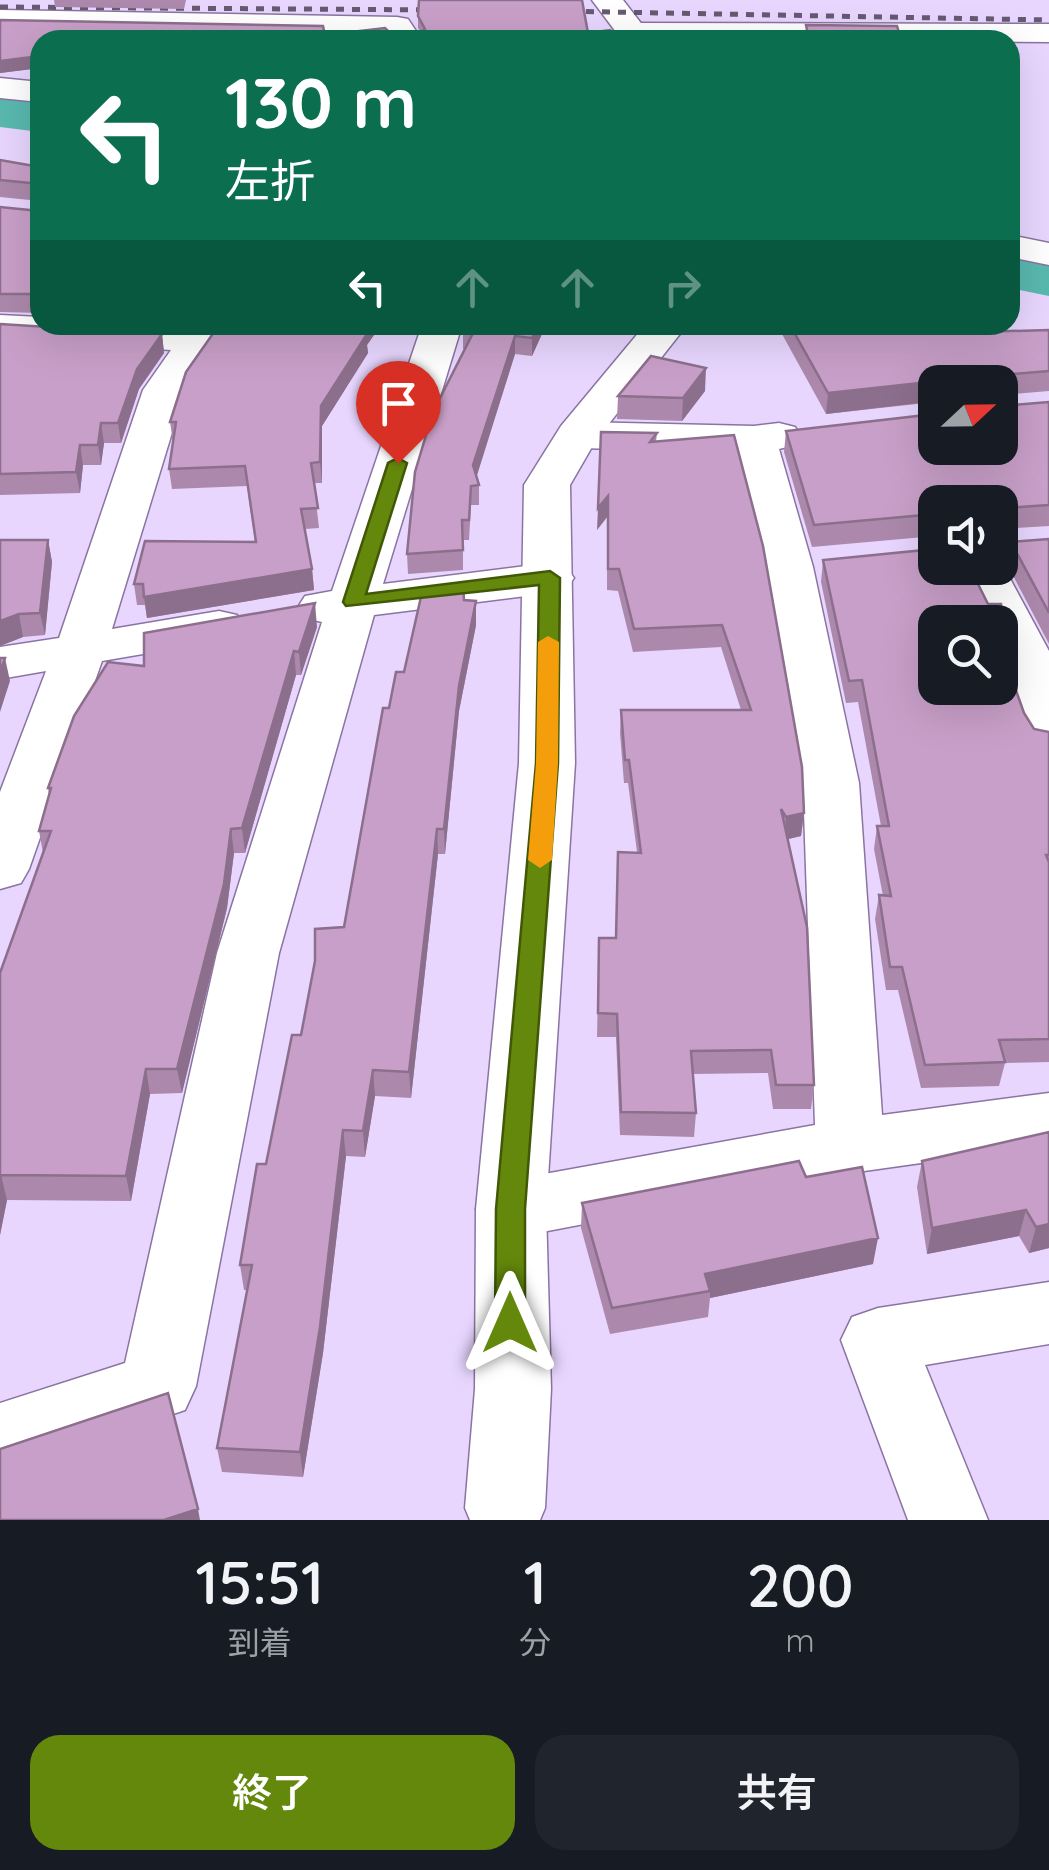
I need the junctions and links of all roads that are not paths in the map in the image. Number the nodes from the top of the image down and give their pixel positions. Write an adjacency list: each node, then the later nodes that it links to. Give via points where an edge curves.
1 (607, 0): 6 (street)
2 (0, 20): 3 (street)
3 (106, 30)
4 (278, 30): 5 (street)
5 (400, 30)
6 (630, 30)
7 (1020, 34): 8 (street)
8 (1049, 34)
9 (0, 88): 10 (street)
10 (30, 91)
11 (1020, 248): 12 (street)
12 (1049, 254)
13 (0, 327): 14 (street)
14 (30, 327)
15 (163, 335): 24 (street, via 200,340 164,390)
16 (439, 335): 23 (street)
17 (660, 335): 19 (street)
18 (828, 430): 20 (street)
19 (577, 435): 20 (street); 21 (street, via 547,484)
20 (754, 439): 29 (street, via 808,565 831,783)
21 (550, 578): 23 (street); 30 (street, via 547,763)
22 (1007, 585): 26 (street)
23 (353, 602): 24 (street); 32 (street, via 248,952 158,1386)
24 (80, 650): 25 (street); 27 (street)
25 (0, 663)
26 (1049, 736)
27 (0, 869)
28 (1049, 1119): 29 (street)
29 (850, 1146): 30 (street)
30 (511, 1209): 33 (street, via 513,1389)
31 (1049, 1312): 34 (street, via 878,1340)
32 (0, 1438)
33 (505, 1514)
34 (948, 1520)

